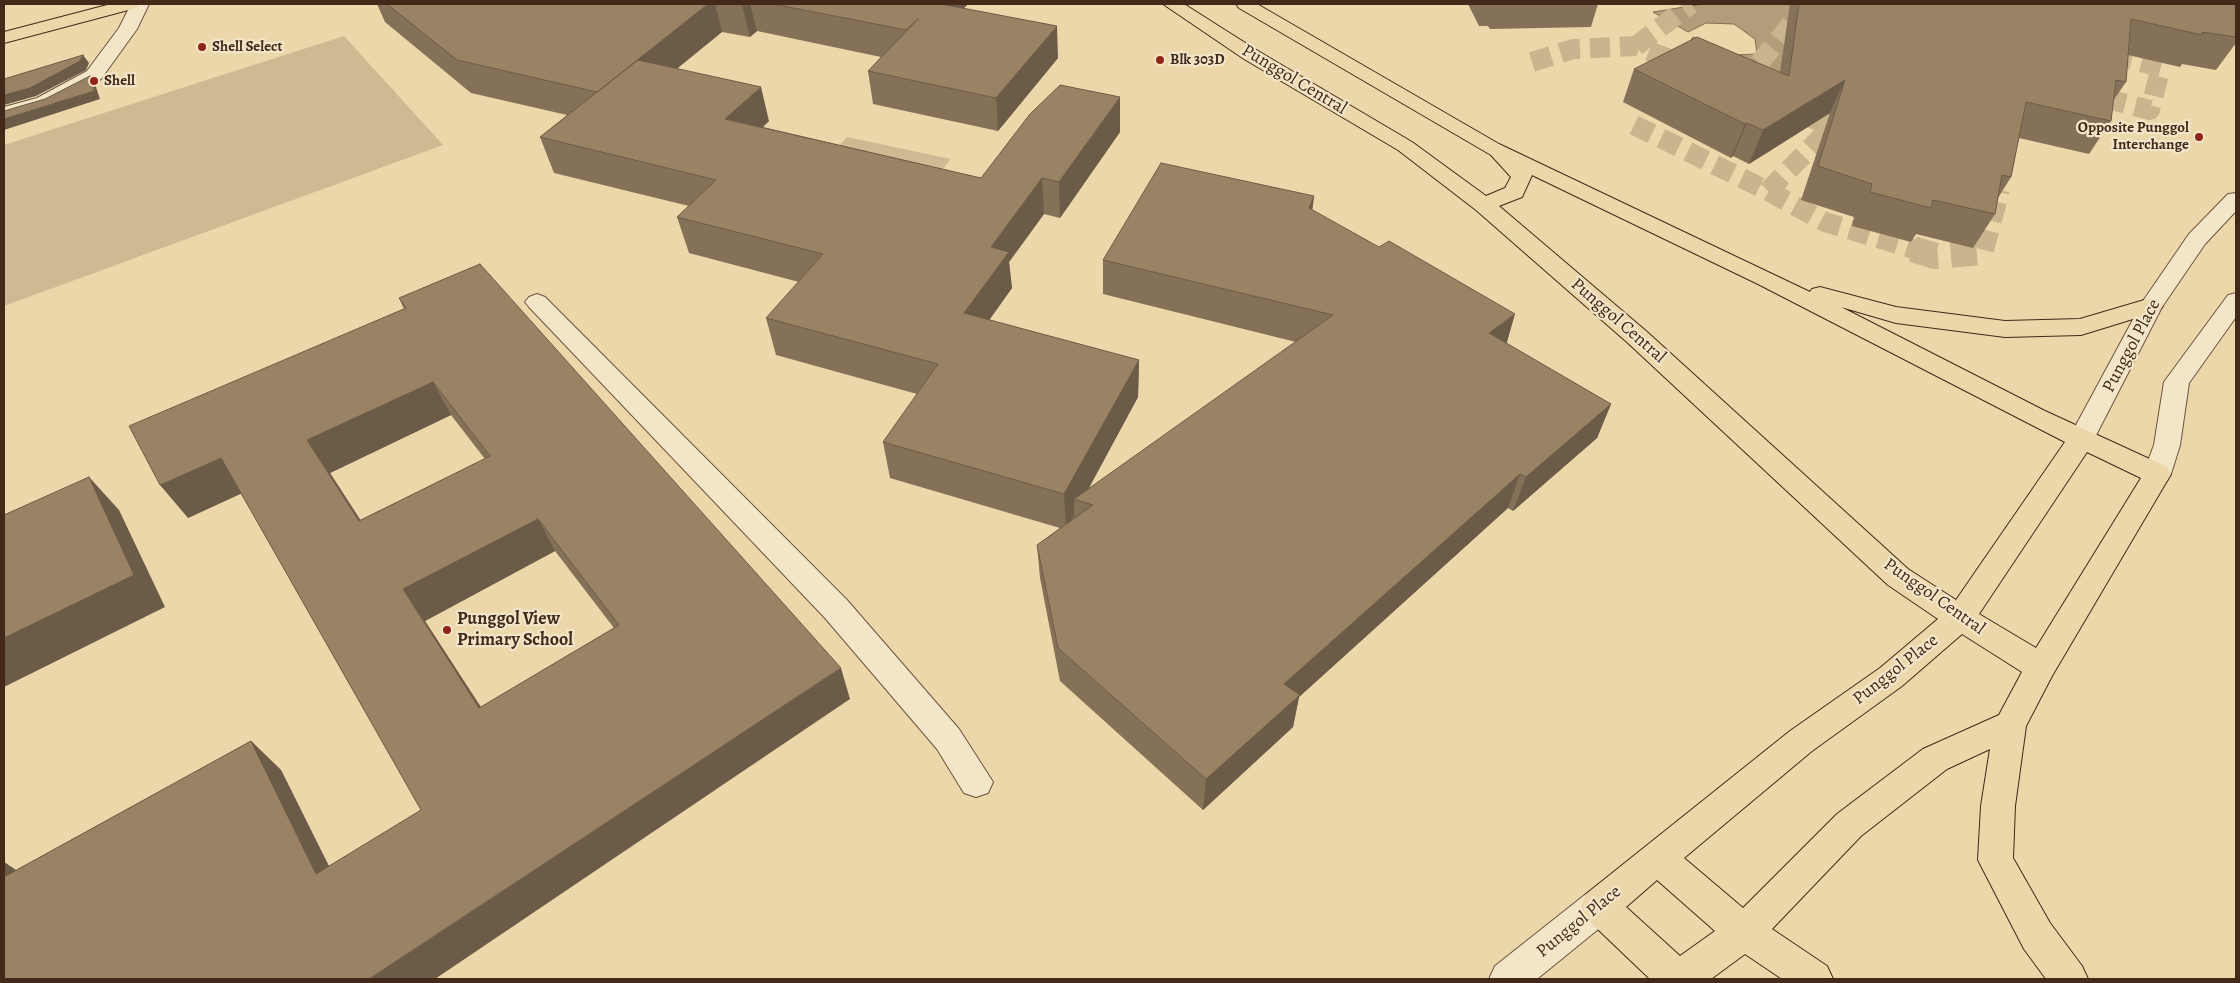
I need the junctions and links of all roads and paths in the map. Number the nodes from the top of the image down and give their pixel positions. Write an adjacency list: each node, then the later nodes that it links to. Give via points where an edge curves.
1 (130, 4): 5 (main road)
2 (140, 4): 6 (street, via 128,29 94,75 44,102)
3 (1172, 4): 9 (main road, Punggol Central, via 1251,55 1406,146)
4 (1245, 4): 7 (main road)
5 (4, 38)
6 (4, 113)
7 (1492, 148): 9 (main road, via 1522,176 1514,192); 10 (main road)
8 (2236, 200): 13 (street, Punggol Place, via 2197,239)
9 (1484, 205): 16 (main road, Punggol Central, via 1637,336 1898,577)
10 (1766, 279): 13 (main road, via 1896,315 2005,329 2081,327); 14 (main road)
11 (2236, 300): 15 (street, via 2177,382 2168,446)
12 (537, 302): 19 (street, via 836,609 948,739)
13 (2151, 306): 14 (street, Punggol Place)
14 (2082, 438): 15 (main road); 16 (main road, Punggol Place)
15 (2158, 474): 17 (main road)
16 (1960, 618): 17 (main road, Punggol Central); 20 (main road, Punggol Place, via 1891,677 1801,741)
17 (2042, 667): 18 (main road)
18 (2010, 725): 22 (main road, via 1934,759 1849,825); 26 (main road, via 1998,806 1995,860 2037,936)
19 (976, 782)
20 (1659, 859): 21 (main road, Punggol Place); 22 (main road)
21 (1599, 906): 23 (street, Punggol Place); 24 (main road)
22 (1744, 932): 24 (main road); 25 (main road)
23 (1508, 979)
24 (1679, 979)
25 (1814, 979)
26 (2069, 979)

